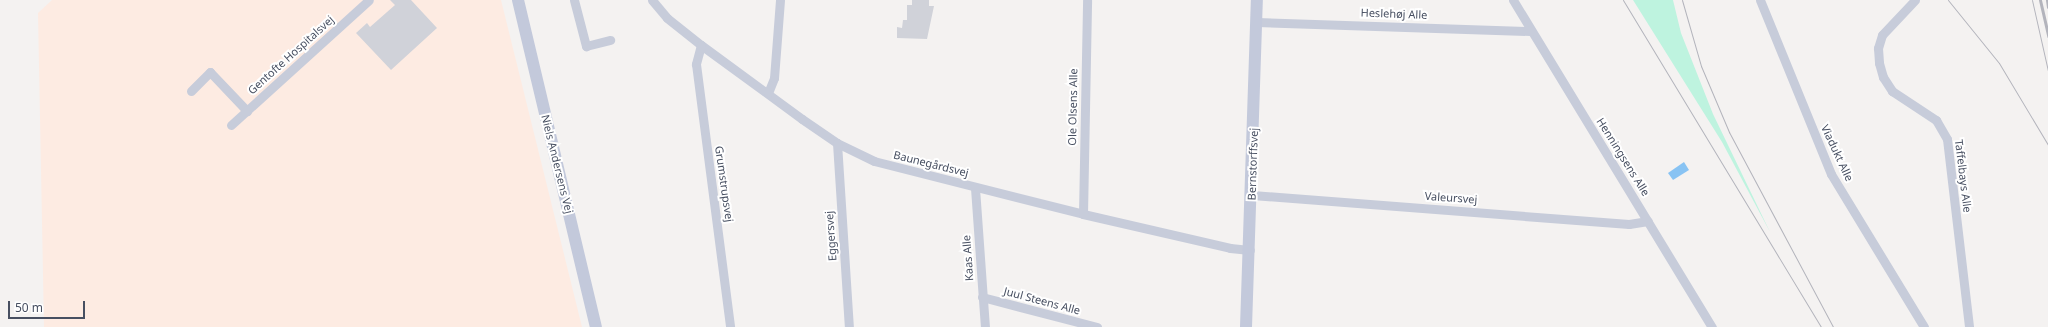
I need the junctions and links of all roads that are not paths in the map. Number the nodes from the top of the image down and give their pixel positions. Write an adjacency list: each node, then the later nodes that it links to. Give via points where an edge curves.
1 (368, 0): 17 (street, Gentofte Hospitalsvej)
2 (518, 0): 26 (street, Niels Andersens Vej)
3 (574, 0): 13 (street, via 586,46)
4 (652, 0): 14 (street, Baunegårdsvej, via 667,18)
5 (780, 0): 16 (street, via 774,78)
6 (1087, 0): 22 (street, Ole Olsens Alle)
7 (1257, 0): 11 (street, Bernstorffsvej)
8 (1513, 0): 12 (street, Henningsens Alle)
9 (1760, 0): 33 (street, Viadukt Alle, via 1831,174)
10 (1915, 0): 34 (street, Taffelbays Alle, via 1888,26 1878,48 1883,77 1892,91 1936,120 1947,139)
11 (1257, 22): 12 (street, Heslehøj Alle); 21 (street, Bernstorffsvej)
12 (1531, 31): 23 (street, Henningsens Alle)
13 (610, 40)
14 (701, 45): 16 (street, Baunegårdsvej); 27 (street, Grumstrupsvej, via 696,64)
15 (191, 91): 17 (street, Gentofte Hospitalsvej, via 210,72)
16 (768, 93): 19 (street, Baunegårdsvej)
17 (246, 111): 18 (street, Gentofte Hospitalsvej)
18 (231, 126)
19 (837, 143): 20 (street, Baunegårdsvej, via 896,169); 28 (street, Eggersvej)
20 (975, 188): 22 (street, Baunegårdsvej); 25 (street, Kaas Alle)
21 (1252, 195): 23 (street, Valeursvej, via 1629,224); 24 (street, Bernstorffsvej)
22 (1083, 214): 24 (street, Baunegårdsvej, via 1230,248)
23 (1648, 221): 32 (street, Henningsens Alle)
24 (1250, 250): 31 (street, Bernstorffsvej)
25 (982, 297): 29 (street, Kaas Alle); 30 (street, Juul Steens Alle)
26 (596, 327)
27 (730, 327)
28 (849, 327)
29 (985, 327)
30 (1097, 327)
31 (1246, 327)
32 (1712, 327)
33 (1924, 327)
34 (1969, 327)

